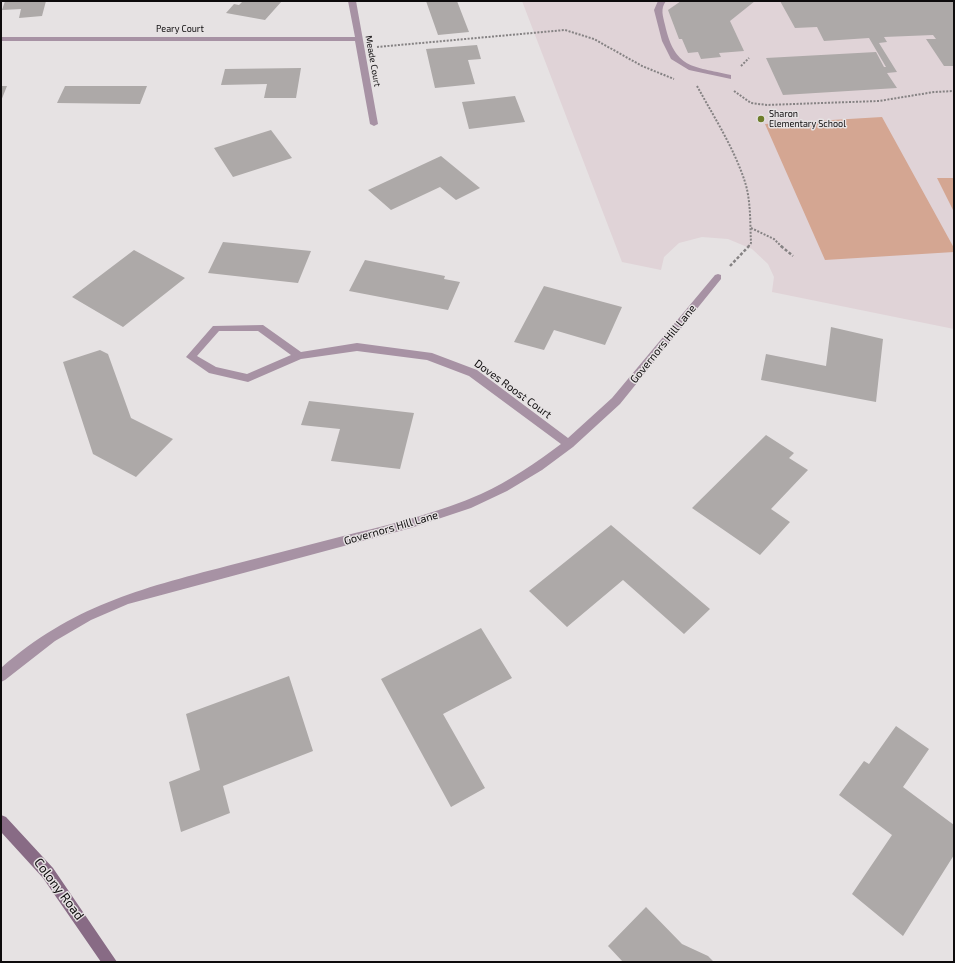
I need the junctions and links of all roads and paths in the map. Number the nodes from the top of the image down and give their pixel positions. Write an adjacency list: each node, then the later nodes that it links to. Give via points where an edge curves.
1 (352, 1): 4 (street, Meade Court)
2 (662, 1): 7 (street, via 658,10 672,55 685,65)
3 (1, 38): 4 (street, Peary Court)
4 (359, 39): 5 (street, Meade Court)
5 (361, 49): 9 (path, via 565,30 608,45 636,64); 11 (street, Meade Court)
6 (749, 58): 8 (path)
7 (701, 70): 8 (street); 12 (path, via 697,88 728,143 745,183)
8 (728, 77): 10 (path, via 731,89 759,105 879,101)
9 (680, 80)
10 (954, 91)
11 (374, 124)
12 (751, 228): 13 (path, via 768,235); 14 (path, via 749,247)
13 (792, 256)
14 (718, 277): 16 (street, Governors Hill Lane, via 616,401)
15 (299, 356): 15 (street, Doves Roost Court, via 260,327 216,328 191,357 212,370 248,378); 16 (street, Doves Roost Court, via 357,347 428,356 473,373)
16 (569, 444): 17 (street, Governors Hill Lane, via 536,468 486,496 446,512 378,533 116,602 74,622 32,650)
17 (1, 676)
18 (1, 822): 19 (main road, Colony Road, via 48,872)
19 (110, 962)

